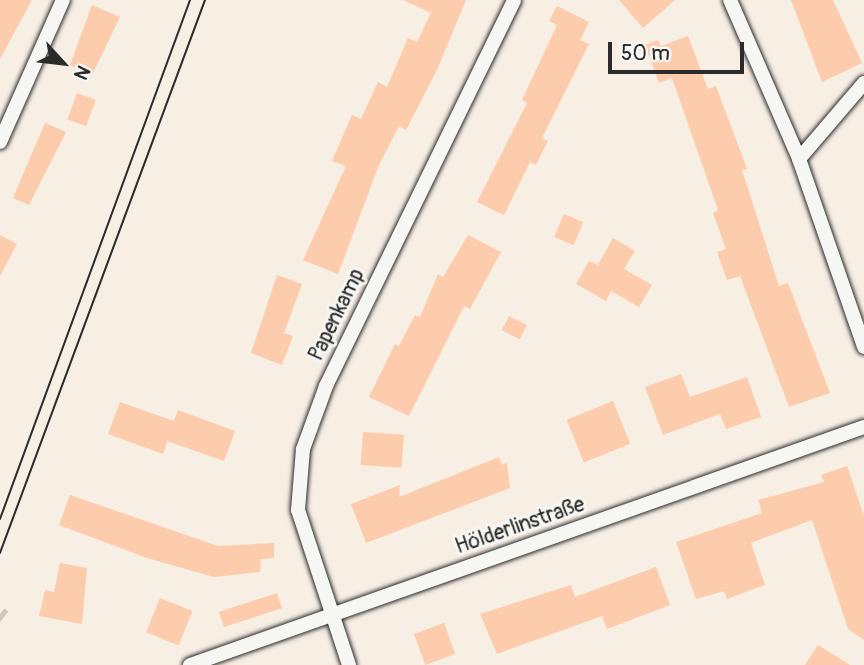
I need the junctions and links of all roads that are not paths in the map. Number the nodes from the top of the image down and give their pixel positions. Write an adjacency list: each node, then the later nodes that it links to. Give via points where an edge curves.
1 (63, 0): 5 (street)
2 (514, 0): 9 (street, Papenkamp, via 326,386 303,449 298,510)
3 (730, 0): 6 (street)
4 (864, 83): 6 (street)
5 (0, 142)
6 (799, 159): 7 (street)
7 (864, 347)
8 (864, 427): 9 (street, Hölderlinstraße)
9 (333, 614): 10 (street, Hölderlinstraße); 11 (street, Papenkamp)
10 (190, 665)
11 (348, 665)

